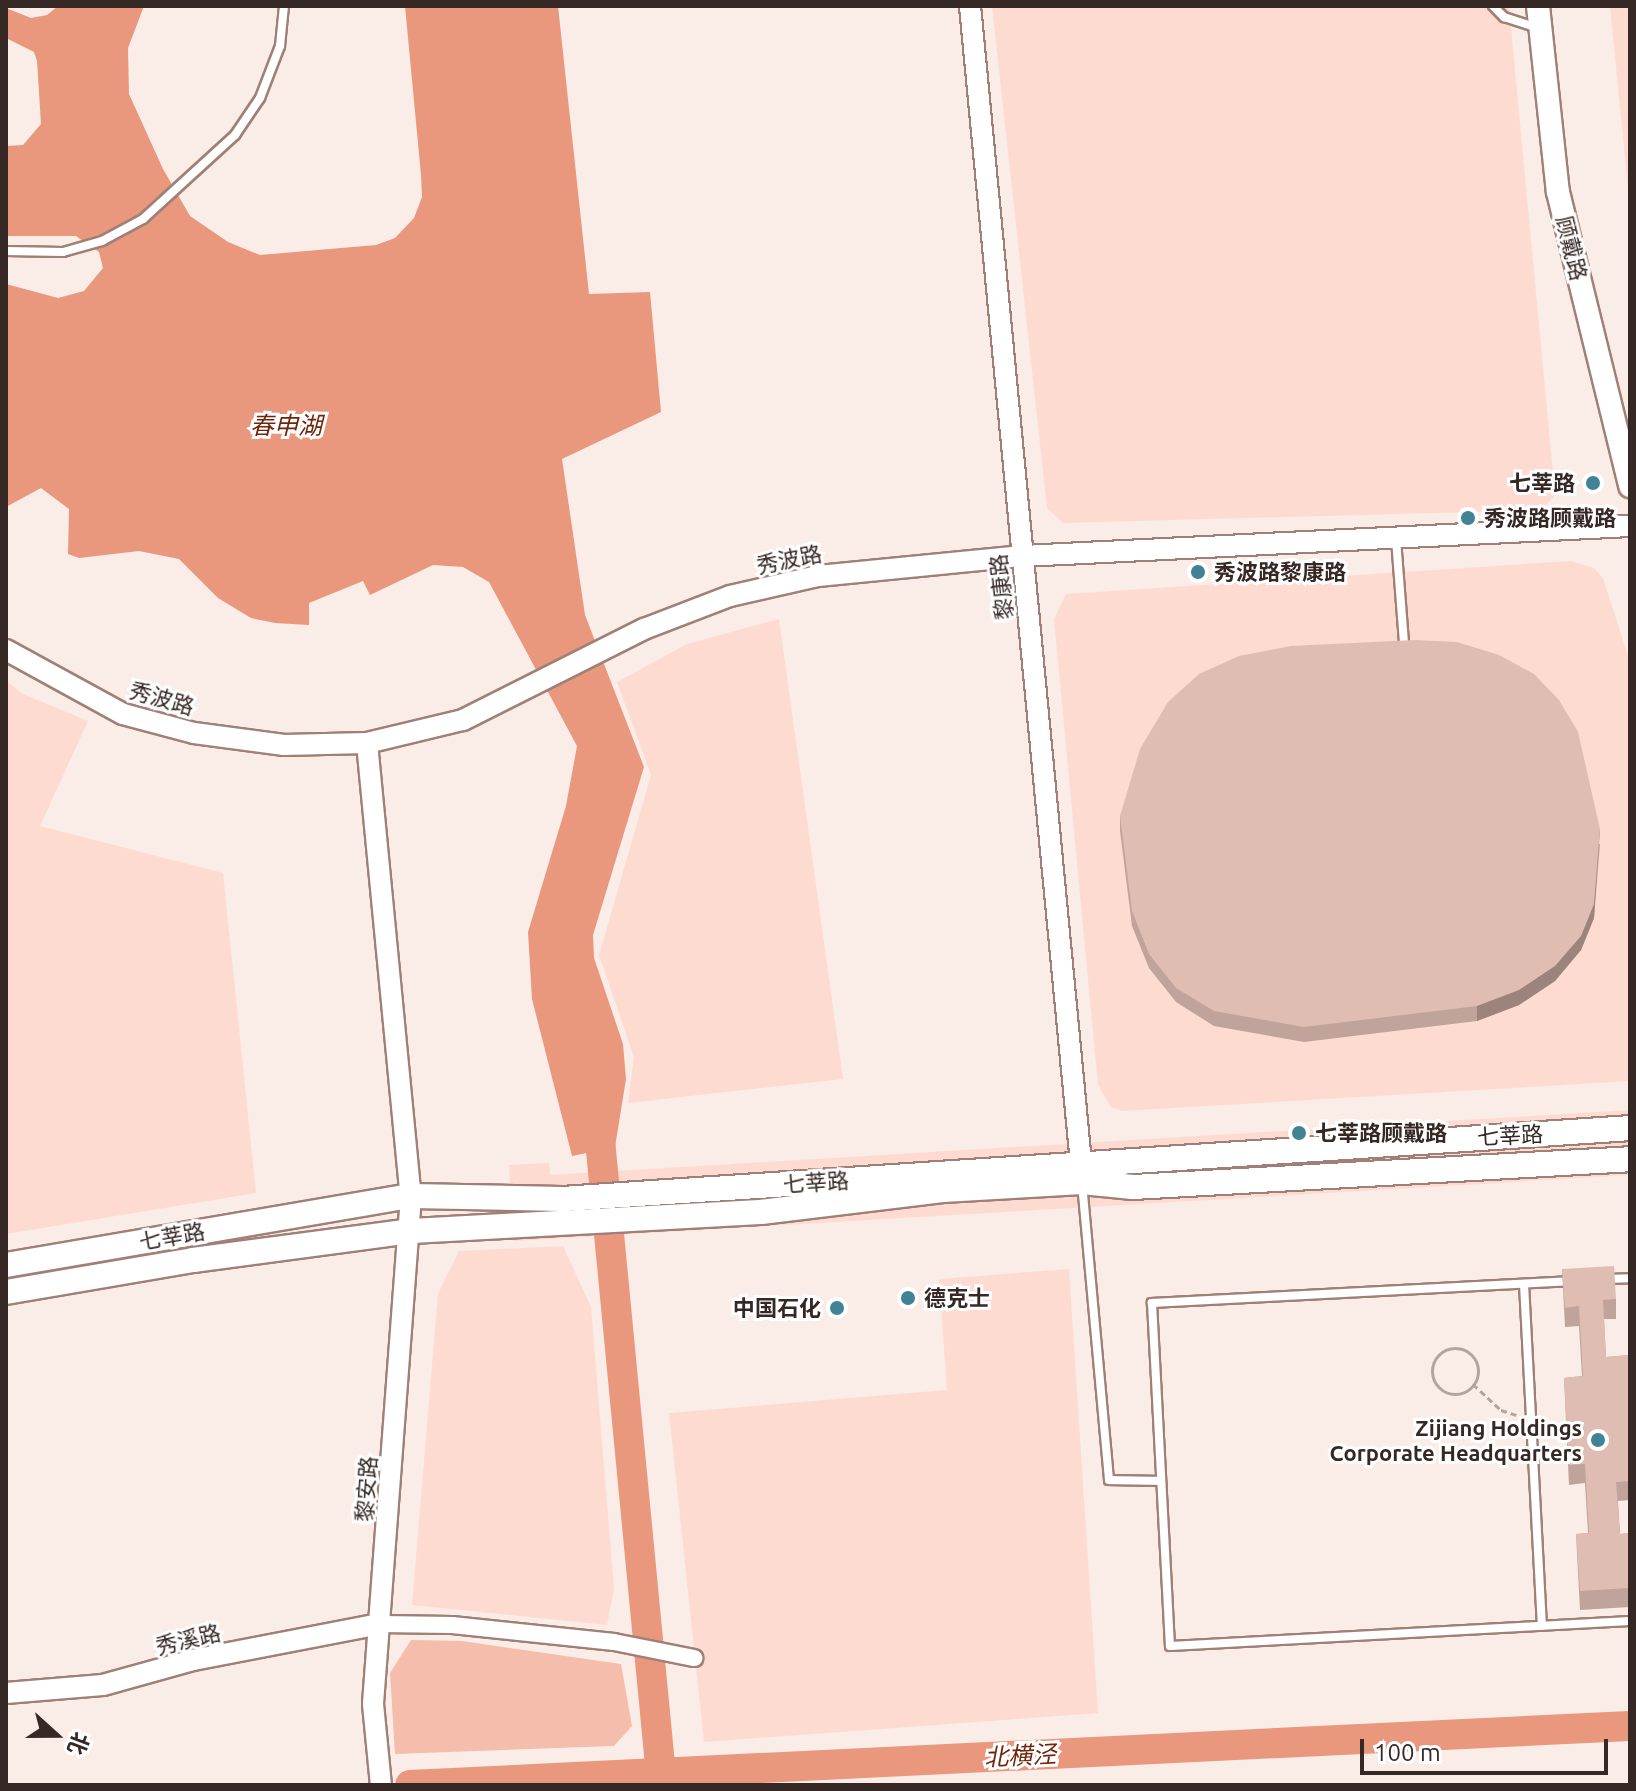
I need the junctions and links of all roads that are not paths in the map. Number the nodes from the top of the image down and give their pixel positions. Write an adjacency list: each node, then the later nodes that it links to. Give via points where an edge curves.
1 (284, 6): 5 (lane, via 280,46 260,98 235,135 143,219 102,241 63,252)
2 (970, 6): 9 (street, 黎康路)
3 (1493, 6): 4 (lane, via 1504,17)
4 (1539, 17): 6 (main road, 顾戴路, via 1558,192)
5 (6, 251)
6 (1630, 486)
7 (1630, 526): 8 (street, 秀波路)
8 (1396, 538): 9 (street, 秀波路); 10 (lane)
9 (1023, 556): 12 (street, 秀波路, via 818,576 730,596 463,720); 15 (street, 黎康路)
10 (1404, 643)
11 (6, 650): 12 (street, 秀波路, via 123,714 194,733 284,745)
12 (367, 743): 16 (street, 黎安路)
13 (1630, 1128): 15 (main road, 七莘路)
14 (1630, 1159): 15 (main road, 七莘路, via 1133,1187)
15 (1082, 1172): 17 (main road, 七莘路); 25 (lane, via 1109,1480)
16 (411, 1196): 17 (main road, 七莘路); 18 (street, 黎安路); 19 (main road, 七莘路)
17 (563, 1209): 18 (main road, 七莘路)
18 (410, 1231): 24 (main road, 七莘路); 27 (street, 黎安路)
19 (6, 1265)
20 (1630, 1278): 21 (lane)
21 (1600, 1279)
22 (1585, 1280): 23 (lane)
23 (1524, 1284): 25 (lane, via 1152,1303); 28 (lane)
24 (6, 1292)
25 (1161, 1481): 28 (lane, via 1170,1646)
26 (1630, 1621): 28 (lane)
27 (380, 1624): 29 (street, via 452,1625 614,1642); 30 (street, 秀溪路, via 193,1660 103,1685); 31 (street, 黎安路, via 375,1725)
28 (1542, 1626)
29 (694, 1658)
30 (6, 1693)
31 (381, 1785)

